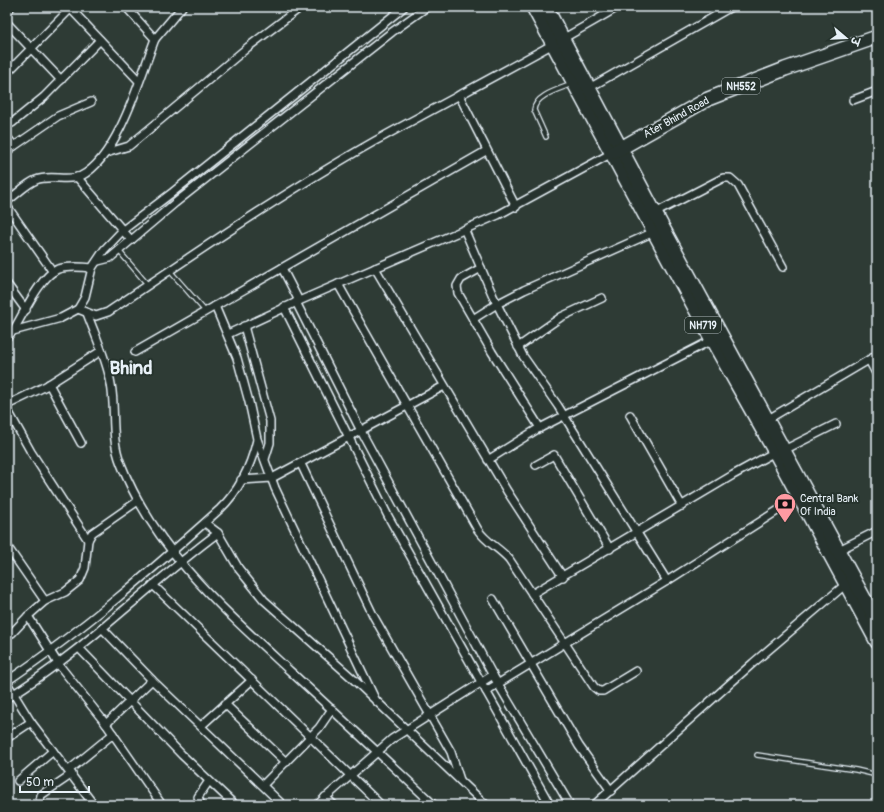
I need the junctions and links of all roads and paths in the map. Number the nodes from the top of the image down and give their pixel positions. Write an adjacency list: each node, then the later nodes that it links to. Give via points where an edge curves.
1 (11, 7): 12 (street)
2 (126, 7): 15 (street)
3 (182, 7): 15 (street)
4 (301, 7): 34 (street, via 248,47 129,146)
5 (404, 7): 40 (street)
6 (427, 7): 43 (street, via 392,32)
7 (533, 7): 17 (highway, NH719)
8 (546, 7): 17 (highway, NH719)
9 (618, 7): 17 (street)
10 (731, 7): 22 (street)
11 (70, 8): 16 (street); 18 (street)
12 (7, 11)
13 (7, 23): 18 (street)
14 (877, 36): 31 (highway, Ater Bhind Road / NH552, via 708,99)
15 (155, 39): 21 (street)
16 (100, 40): 20 (street); 21 (street)
17 (559, 42): 22 (highway, NH719); 24 (street)
18 (31, 48): 19 (street); 20 (street)
19 (7, 73)
20 (61, 80): 27 (street)
21 (139, 81): 34 (street, via 117,135)
22 (583, 83): 29 (lane, via 540,99 535,106 534,110); 31 (highway, NH719)
23 (877, 91): 25 (street)
24 (459, 94): 33 (street); 51 (street, via 368,145)
25 (853, 100)
26 (91, 102): 30 (street, via 58,116)
27 (12, 123)
28 (7, 137): 30 (street)
29 (546, 137)
30 (14, 146): 32 (street)
31 (617, 150): 38 (street); 39 (highway, NH719)
32 (7, 151)
33 (486, 151): 38 (street); 48 (street)
34 (106, 153): 35 (street, via 92,169)
35 (78, 177): 36 (street, via 36,180); 40 (street)
36 (7, 201)
37 (7, 206): 52 (street)
38 (516, 207): 42 (street)
39 (650, 216): 41 (highway, NH719); 46 (street, via 723,178 730,178 738,185)
40 (123, 230): 43 (street); 45 (street, via 104,250)
41 (658, 230): 58 (street); 69 (highway, NH719); 84 (highway, NH719)
42 (464, 231): 49 (street); 50 (street)
43 (131, 240): 44 (street)
44 (119, 250): 45 (street, via 110,258); 55 (lane)
45 (98, 261): 47 (street)
46 (783, 267)
47 (92, 268): 52 (street, via 69,268); 61 (street, via 85,297)
48 (282, 268): 57 (street); 59 (street)
49 (375, 268): 54 (street); 78 (street)
50 (481, 268): 58 (street); 65 (street, via 461,279 457,286 458,293)
51 (170, 271): 55 (street); 63 (lane)
52 (53, 272): 62 (street, via 43,282)
53 (7, 284): 62 (street)
54 (338, 284): 57 (street); 80 (street)
55 (148, 285): 64 (street, via 102,315 96,316)
56 (602, 298): 70 (street, via 561,317)
57 (297, 302): 60 (street); 87 (street)
58 (497, 304): 65 (street); 70 (street)
59 (217, 305): 63 (street); 66 (street)
60 (284, 307): 66 (street); 88 (street)
61 (78, 309): 64 (street); 67 (street, via 61,318)
62 (26, 310): 67 (street)
63 (205, 311): 72 (street)
64 (87, 312): 71 (street)
65 (473, 319): 86 (street)
66 (236, 330): 75 (street); 75 (street)
67 (13, 331): 68 (street)
68 (7, 337)
69 (712, 340): 83 (street); 84 (highway, NH719)
70 (518, 347): 83 (street)
71 (101, 351): 77 (street); 99 (street, via 111,381 116,450)
72 (135, 352)
73 (877, 355): 74 (street)
74 (870, 360): 76 (street); 84 (street)
75 (249, 375): 90 (street); 92 (street, via 270,421 270,443)
76 (877, 376)
77 (49, 384): 79 (street); 89 (street)
78 (444, 386): 80 (street); 93 (street)
79 (7, 405)
80 (408, 407): 87 (street); 114 (street, via 482,537 509,559)
81 (7, 409): 104 (street, via 31,452)
82 (630, 415): 100 (street)
83 (564, 416): 86 (street); 103 (street)
84 (763, 422): 91 (highway, NH719)
85 (836, 424): 91 (street)
86 (540, 428): 93 (street)
87 (361, 431): 88 (street); 128 (street)
88 (349, 437): 94 (street); 131 (street, via 388,516)
89 (81, 443)
90 (258, 443): 92 (street); 97 (street)
91 (779, 451): 98 (highway, NH719); 100 (street); 107 (highway, NH719)
92 (264, 457): 96 (street)
93 (488, 460): 109 (street)
94 (301, 464): 96 (street); 139 (street, via 374,617)
95 (536, 465): 106 (street, via 554,455)
96 (272, 478): 97 (street); 135 (street, via 315,575)
97 (241, 480): 101 (street)
98 (799, 497): 107 (highway, NH719); 110 (street)
99 (138, 501): 104 (street, via 96,529); 108 (street, via 154,529)
100 (682, 506): 103 (street)
101 (211, 527): 108 (street); 108 (street); 135 (street, via 239,569 264,600)
102 (877, 531): 107 (street)
103 (637, 533): 106 (street); 110 (street)
104 (88, 540): 116 (street, via 85,568 80,580 65,592)
105 (7, 546): 116 (street)
106 (610, 549): 109 (street)
107 (834, 553): 111 (highway, NH719); 118 (highway, NH719)
108 (176, 556): 112 (street); 113 (street); 138 (street, via 226,611)
109 (563, 576): 114 (street)
110 (667, 581): 122 (street)
111 (846, 584): 121 (highway, NH719); 158 (street, via 753,663)
112 (153, 585): 113 (street); 130 (street)
113 (133, 593): 119 (street); 124 (street)
114 (532, 594): 122 (street)
115 (493, 599): 126 (street)
116 (45, 601): 117 (street)
117 (28, 616): 120 (street, via 12,633); 124 (street)
118 (877, 622)
119 (102, 628): 123 (street); 129 (street)
120 (7, 633)
121 (877, 642)
122 (565, 643): 126 (street); 127 (street, via 598,691 603,691)
123 (79, 648): 125 (street); 136 (street)
124 (51, 652): 125 (street); 133 (street)
125 (57, 663): 133 (street); 141 (street)
126 (531, 664): 132 (street); 158 (street, via 579,746)
127 (636, 671)
128 (493, 675): 131 (street); 132 (street)
129 (152, 680): 136 (street); 142 (street)
130 (252, 680): 137 (street); 145 (street)
131 (481, 683): 134 (street); 139 (street)
132 (498, 684): 134 (street); 172 (street)
133 (9, 688): 140 (street)
134 (486, 692): 171 (street)
135 (376, 701): 143 (street)
136 (130, 702): 141 (street); 156 (street)
137 (226, 704): 142 (street); 150 (street)
138 (332, 709): 145 (street); 148 (street)
139 (430, 716): 143 (street); 154 (street, via 456,760)
140 (31, 722): 146 (street); 147 (street)
141 (106, 724): 144 (street)
142 (201, 726): 157 (street)
143 (406, 729): 148 (street); 154 (street)
144 (114, 734): 151 (street); 162 (street)
145 (310, 737): 150 (street); 152 (street)
146 (7, 738)
147 (53, 751): 151 (street); 155 (street)
148 (377, 751): 152 (street); 169 (street)
149 (758, 755): 153 (lane, via 856,770)
150 (286, 762): 157 (street)
151 (70, 772): 160 (street, via 41,796); 161 (street)
152 (349, 776): 159 (street); 168 (street)
153 (877, 776)
154 (460, 780): 170 (street)
155 (18, 781)
156 (209, 781): 163 (street, via 198,797); 164 (street)
157 (263, 786): 165 (street)
158 (611, 791): 173 (street)
159 (325, 798): 166 (street); 167 (street)
160 (39, 805)
161 (94, 805)
162 (162, 805)
163 (201, 805)
164 (235, 805)
165 (283, 805)
166 (317, 805)
167 (334, 805)
168 (381, 805)
169 (434, 805)
170 (486, 805)
171 (550, 805)
172 (570, 805)
173 (594, 805)

